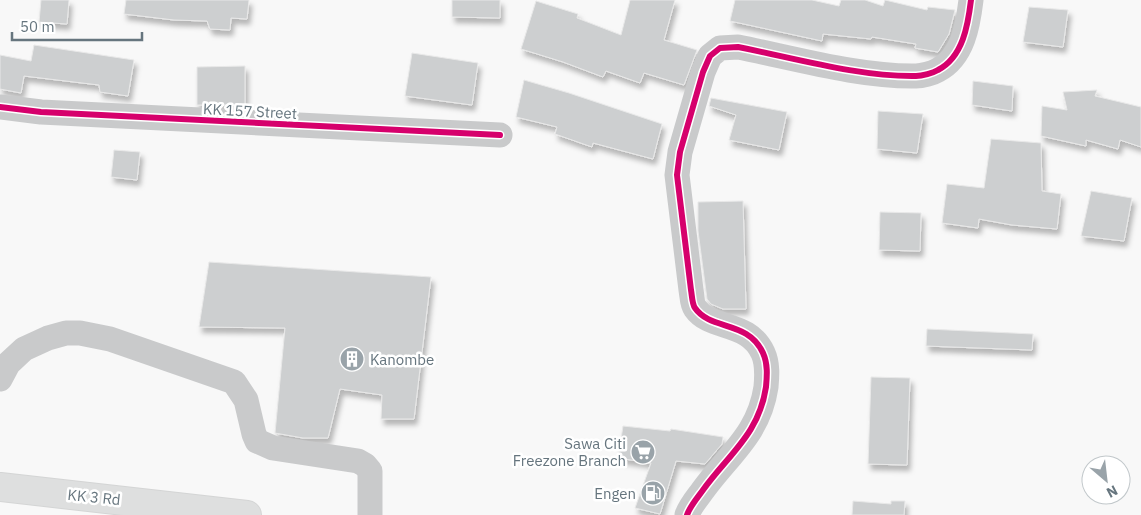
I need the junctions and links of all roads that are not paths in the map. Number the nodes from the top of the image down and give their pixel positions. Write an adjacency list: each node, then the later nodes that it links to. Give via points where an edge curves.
1 (972, 0): 8 (street, via 967,27 956,56 939,70 918,76 866,72 738,47 720,48 710,56 680,152 677,175 691,290 695,308 708,320 731,326 751,337 763,353 768,374 763,405 752,430)
2 (0, 107): 3 (street, KK 157 Street, via 41,112)
3 (500, 135)
4 (0, 379): 7 (street, via 8,364 24,349 48,338 80,333 110,339 234,382 246,400 257,441 273,448 366,465 370,471)
5 (0, 487): 6 (highway, KK 3 Rd)
6 (247, 515)
7 (370, 515)
8 (686, 515)

